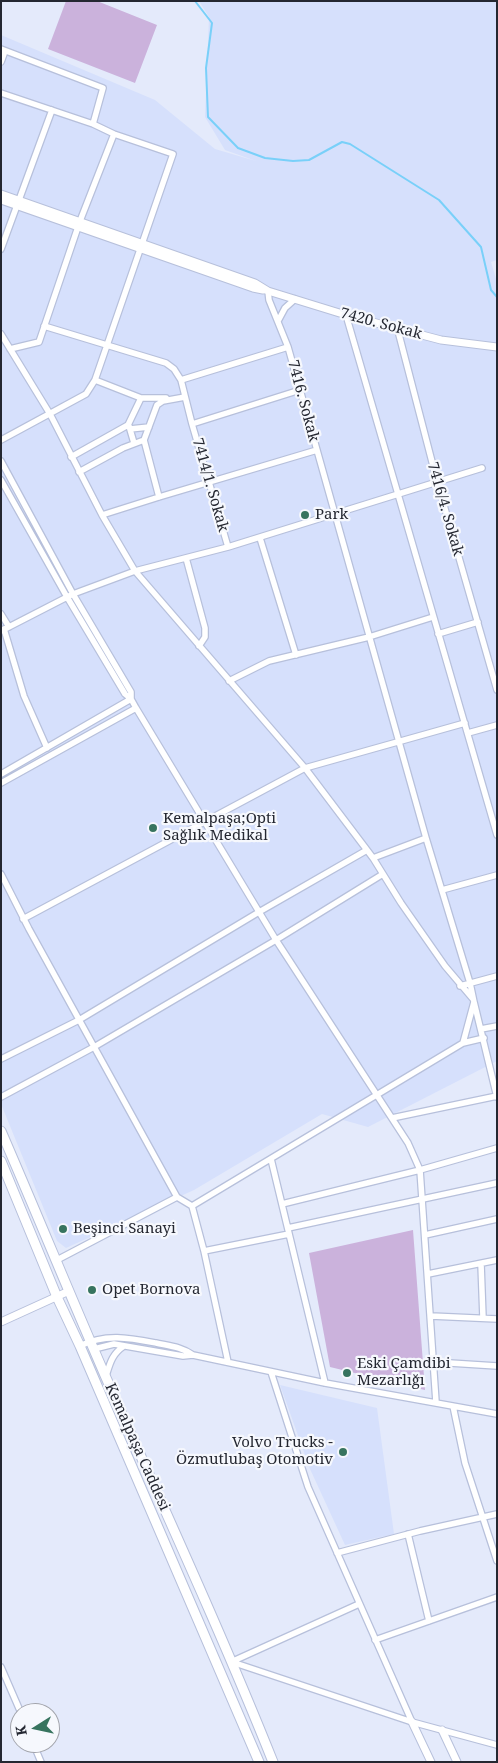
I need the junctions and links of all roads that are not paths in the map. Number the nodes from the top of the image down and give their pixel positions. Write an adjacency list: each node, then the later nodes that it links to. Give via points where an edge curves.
1 (3, 50): 2 (street); 5 (street, via 104,88)
2 (1, 62)
3 (1, 93): 4 (street)
4 (52, 110): 5 (street); 9 (street)
5 (93, 124): 6 (street)
6 (114, 134): 10 (street); 11 (street, via 173,154)
7 (1, 194): 9 (street)
8 (1, 200): 9 (street)
9 (18, 203): 10 (street, 7420. Sokak); 12 (street)
10 (79, 224): 11 (street, 7420. Sokak); 17 (street)
11 (140, 245): 13 (street, 7420. Sokak); 20 (street)
12 (1, 249)
13 (268, 291): 14 (street, 7420. Sokak); 16 (street, 7416. Sokak)
14 (295, 299): 15 (street, 7420. Sokak); 16 (street, via 284,308)
15 (346, 315): 18 (street, 7420. Sokak); 44 (street)
16 (278, 321): 21 (street, 7416. Sokak)
17 (44, 326): 20 (street); 23 (street, via 39,342)
18 (397, 327): 22 (street, 7420. Sokak, via 441,340); 43 (street, 7416/4. Sokak)
19 (1, 334): 23 (street)
20 (108, 344): 24 (street); 25 (street, via 166,363)
21 (288, 347): 25 (street); 26 (street, 7416. Sokak)
22 (497, 347)
23 (10, 348): 29 (street)
24 (95, 380): 28 (street); 29 (street, via 86,394)
25 (181, 380): 27 (street, 7414/1. Sokak)
26 (300, 390): 30 (street); 36 (street, 7416. Sokak)
27 (185, 397): 28 (street); 30 (street, 7414/1. Sokak); 32 (street, via 157,405)
28 (141, 398): 31 (street)
29 (50, 414): 33 (street); 37 (street)
30 (192, 424): 42 (street, 7414/1. Sokak)
31 (129, 427): 32 (street); 35 (street); 37 (street)
32 (149, 427): 34 (street)
33 (1, 440)
34 (144, 440): 35 (street); 45 (street)
35 (134, 443): 40 (street)
36 (317, 450): 42 (street); 46 (street, 7416. Sokak)
37 (71, 457): 40 (street)
38 (1, 461): 52 (street)
39 (482, 468): 43 (street)
40 (79, 472): 47 (street)
41 (1, 480): 52 (street)
42 (209, 482): 45 (street); 49 (street, 7414/1. Sokak)
43 (437, 482): 44 (street); 55 (street, 7416/4. Sokak)
44 (398, 493): 46 (street); 54 (street)
45 (159, 496): 47 (street)
46 (335, 513): 48 (street); 58 (street, 7416. Sokak)
47 (102, 516): 51 (street)
48 (260, 538): 49 (street); 60 (street)
49 (228, 547): 50 (street)
50 (186, 558): 51 (street); 59 (street, via 206,628)
51 (135, 571): 52 (street); 59 (street)
52 (70, 596): 56 (street); 63 (street, via 125,694)
53 (1, 614): 56 (street)
54 (433, 616): 57 (street); 58 (street)
55 (478, 622): 57 (street); 62 (street, 7416/4. Sokak)
56 (5, 629): 69 (street, via 24,696)
57 (438, 634): 65 (street)
58 (369, 637): 60 (street); 68 (street, 7416. Sokak)
59 (199, 646): 61 (street)
60 (296, 655): 61 (street, via 269,661)
61 (229, 681): 70 (street)
62 (497, 690)
63 (131, 699): 64 (street); 69 (street)
64 (136, 708): 72 (street); 73 (street)
65 (465, 723): 67 (street); 68 (street)
66 (497, 725): 67 (street)
67 (468, 733): 74 (street)
68 (400, 743): 70 (street); 75 (street, 7416. Sokak)
69 (46, 748): 71 (street)
70 (305, 768): 73 (street); 76 (street)
71 (1, 774)
72 (1, 784)
73 (204, 821): 82 (street); 83 (street)
74 (497, 835)
75 (426, 838): 77 (street); 81 (street, 7416. Sokak)
76 (366, 850): 77 (street); 82 (street)
77 (373, 858): 79 (street)
78 (1, 874): 83 (street)
79 (384, 874): 84 (street); 87 (street)
80 (497, 875): 81 (street)
81 (442, 890): 86 (street, 7416. Sokak)
82 (259, 912): 84 (street); 89 (street)
83 (23, 919): 89 (street)
84 (276, 940): 94 (street); 96 (street)
85 (497, 976): 86 (street)
86 (470, 983): 87 (street); 88 (street, 7416. Sokak)
87 (460, 986): 88 (street)
88 (474, 1001): 91 (street, 7416. Sokak); 93 (street)
89 (79, 1020): 94 (street); 95 (street)
90 (497, 1026): 91 (street)
91 (481, 1028): 92 (street, 7416. Sokak)
92 (484, 1038): 93 (street); 97 (street, 7416. Sokak)
93 (463, 1043): 96 (street)
94 (94, 1047): 98 (street); 106 (street)
95 (1, 1060)
96 (377, 1095): 99 (street); 102 (street)
97 (497, 1096): 99 (street)
98 (1, 1097)
99 (392, 1118): 104 (street)
100 (1, 1131): 114 (main road, Kemalpaşa Caddesi)
101 (497, 1148): 104 (street)
102 (271, 1159): 108 (street); 109 (street)
103 (1, 1161): 119 (main road)
104 (420, 1170): 107 (street); 108 (street)
105 (497, 1184): 107 (street)
106 (177, 1198): 109 (street); 114 (street)
107 (422, 1200): 111 (street); 112 (street)
108 (282, 1204): 111 (street)
109 (192, 1206): 113 (street)
110 (497, 1219): 112 (street)
111 (289, 1231): 113 (street); 133 (street)
112 (425, 1235): 117 (street)
113 (204, 1252): 128 (street)
114 (57, 1260): 118 (main road, Kemalpaşa Caddesi)
115 (497, 1260): 116 (street)
116 (482, 1264): 117 (street); 121 (street)
117 (428, 1274): 120 (street)
118 (69, 1291): 119 (street); 124 (main road, Kemalpaşa Caddesi)
119 (57, 1297): 123 (street); 126 (main road, Kemalpaşa Caddesi)
120 (431, 1316): 121 (street); 129 (street)
121 (483, 1318): 122 (street)
122 (497, 1319)
123 (1, 1322)
124 (92, 1345): 125 (street); 126 (main road); 127 (street, via 113,1337 128,1338 185,1349); 132 (main road, Kemalpaşa Caddesi)
125 (124, 1346): 127 (street); 132 (street, via 112,1357)
126 (81, 1350): 152 (main road, Kemalpaşa Caddesi)
127 (193, 1355): 128 (street)
128 (228, 1362): 131 (street)
129 (434, 1362): 130 (street); 134 (street)
130 (497, 1366)
131 (271, 1372): 133 (street); 140 (street, via 308,1487)
132 (106, 1376): 146 (main road, Kemalpaşa Caddesi)
133 (325, 1383): 134 (street)
134 (436, 1402): 135 (street)
135 (453, 1406): 136 (street); 138 (street, via 465,1463)
136 (497, 1414)
137 (497, 1514): 138 (street)
138 (482, 1518): 139 (street); 141 (street)
139 (408, 1534): 140 (street); 144 (street)
140 (337, 1553): 143 (street)
141 (497, 1560)
142 (497, 1597): 144 (street)
143 (359, 1604): 145 (street); 146 (street)
144 (429, 1621): 145 (street)
145 (376, 1640): 149 (street)
146 (231, 1662): 149 (street); 153 (main road, Kemalpaşa Caddesi)
147 (1, 1667): 148 (street)
148 (17, 1703)
149 (412, 1722): 150 (street); 154 (street)
150 (442, 1730): 151 (street); 155 (street)
151 (497, 1745)
152 (259, 1762)
153 (273, 1762)
154 (431, 1762)
155 (457, 1762)

